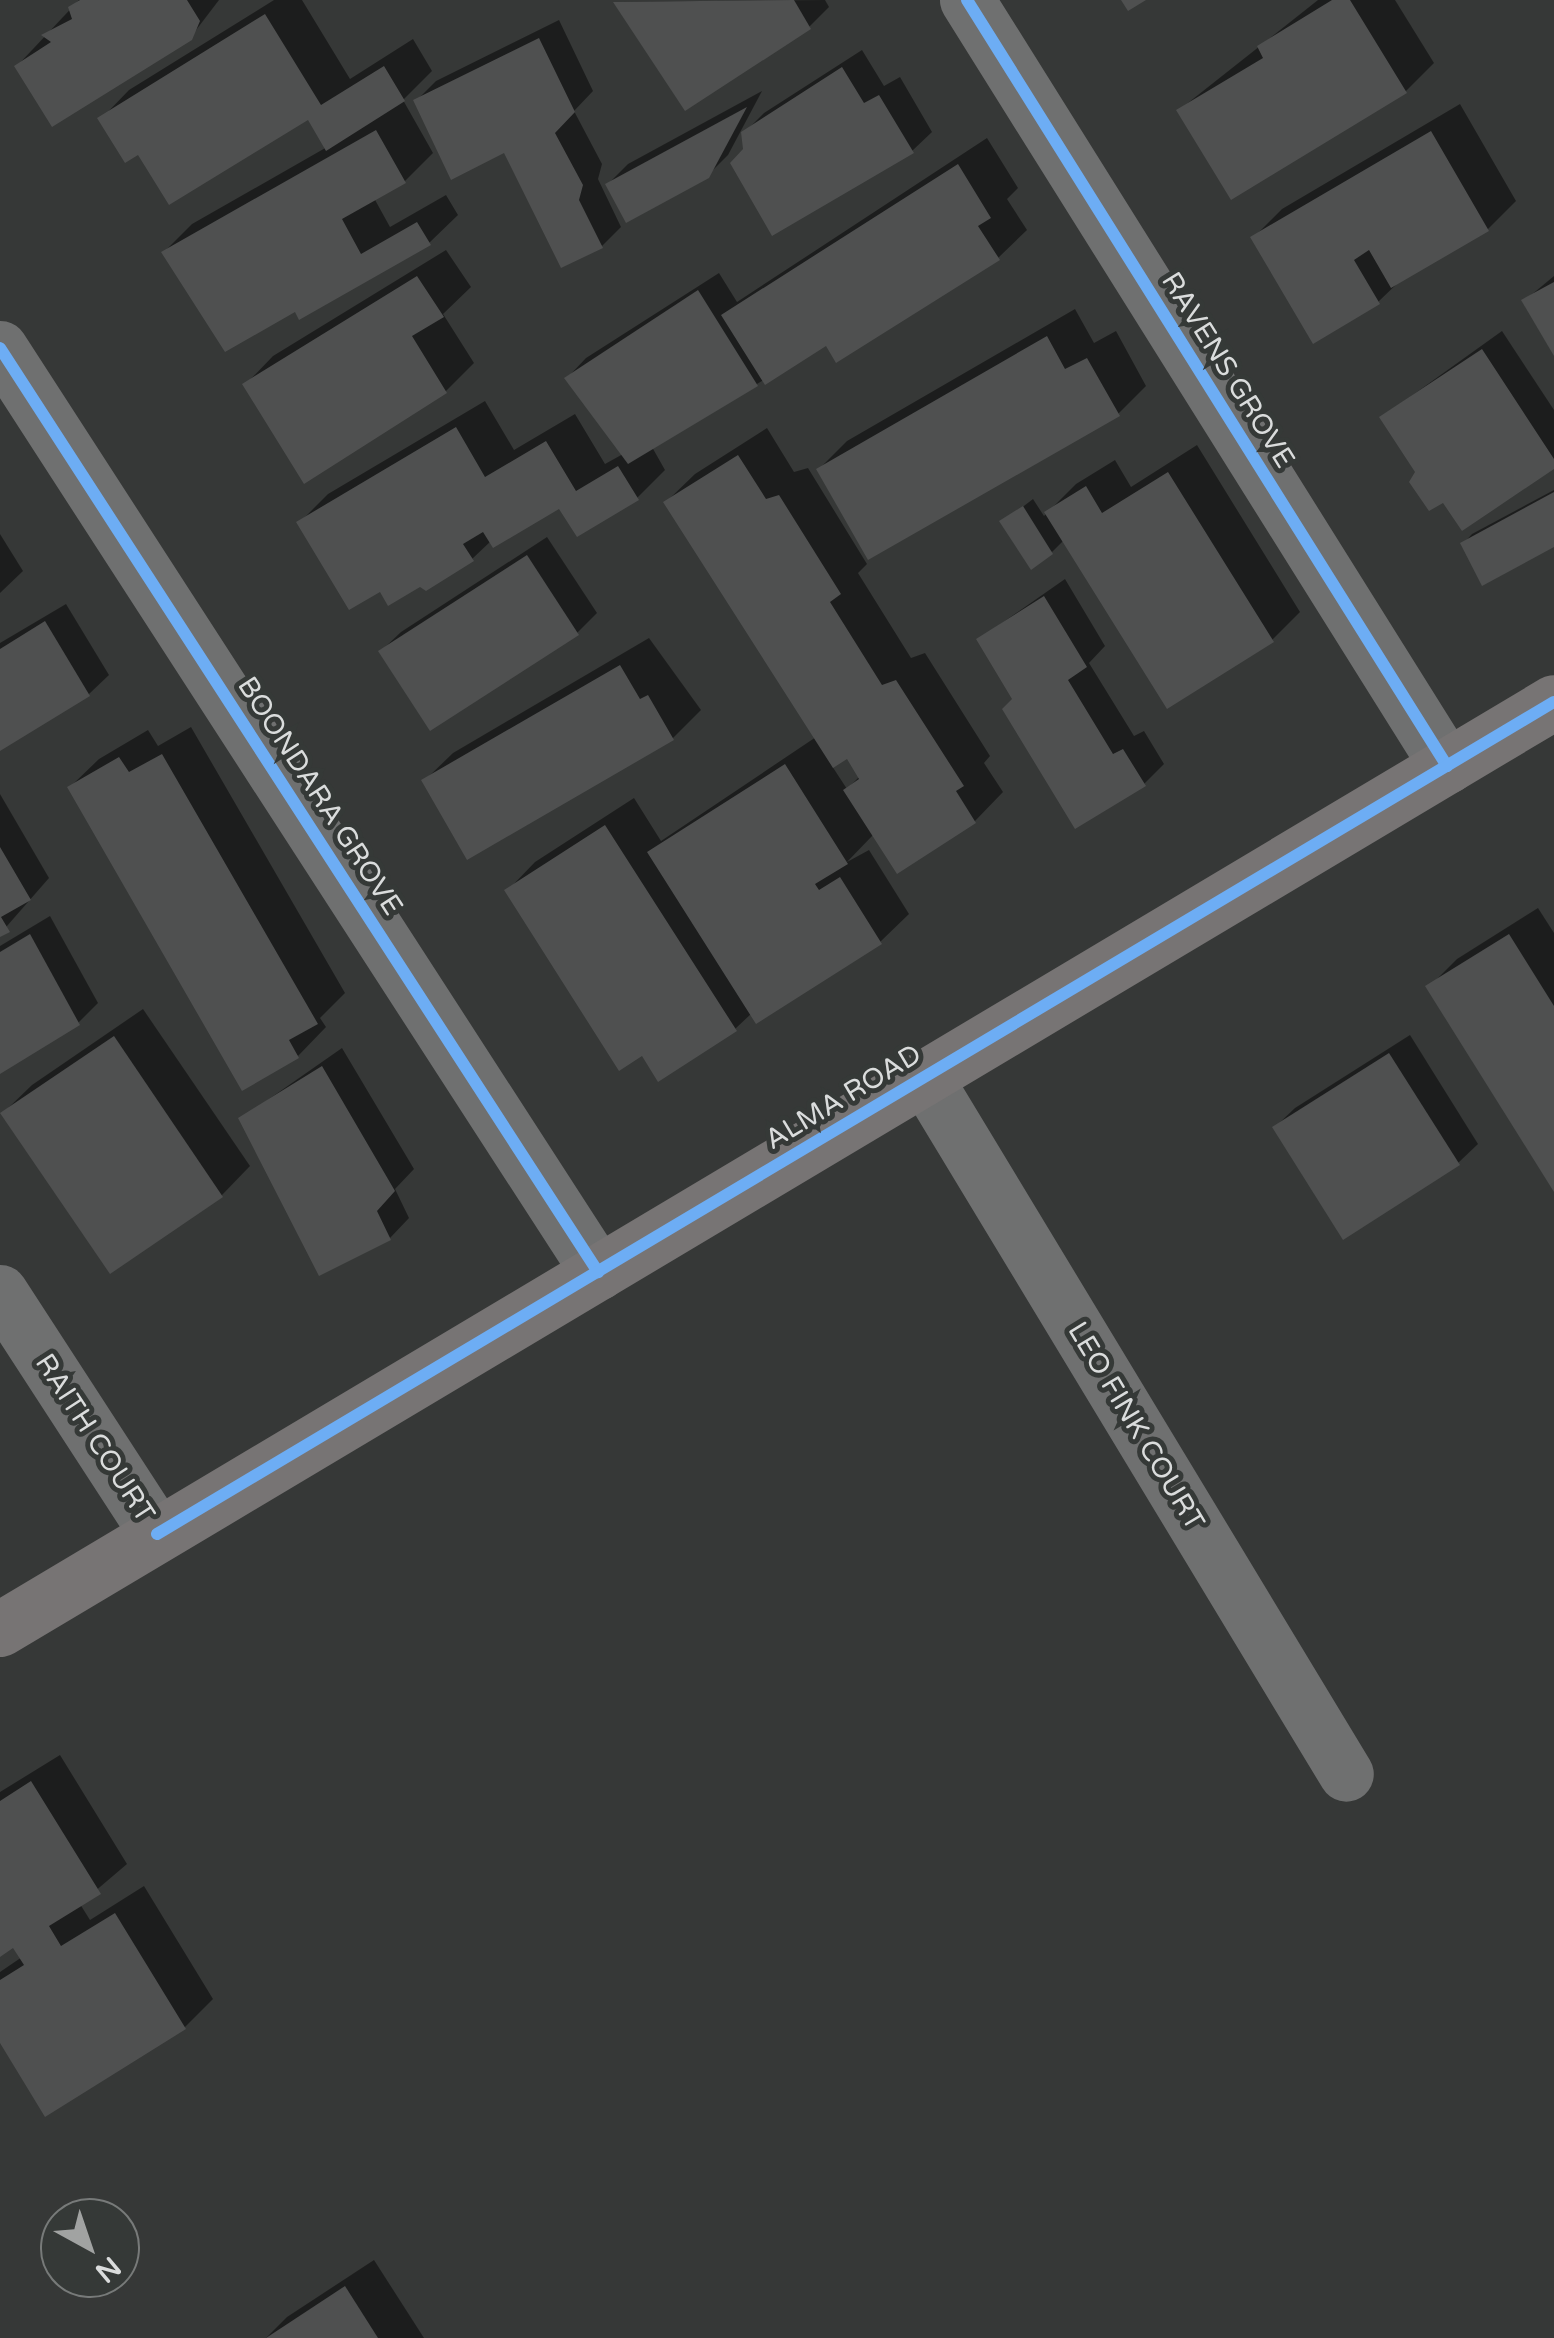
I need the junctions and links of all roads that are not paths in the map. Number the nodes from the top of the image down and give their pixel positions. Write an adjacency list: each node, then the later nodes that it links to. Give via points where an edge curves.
1 (966, 0): 4 (street, RAVENS GROVE)
2 (0, 348): 6 (street, BOONDARA GROVE)
3 (1554, 702): 4 (street, ALMA ROAD)
4 (1447, 766): 5 (street, ALMA ROAD)
5 (925, 1078): 6 (street, ALMA ROAD); 10 (street, LEO FINK COURT)
6 (598, 1272): 8 (street, ALMA ROAD)
7 (0, 1292): 8 (street, RAITH COURT)
8 (157, 1534): 9 (street, ALMA ROAD)
9 (0, 1629)
10 (1346, 1774)

